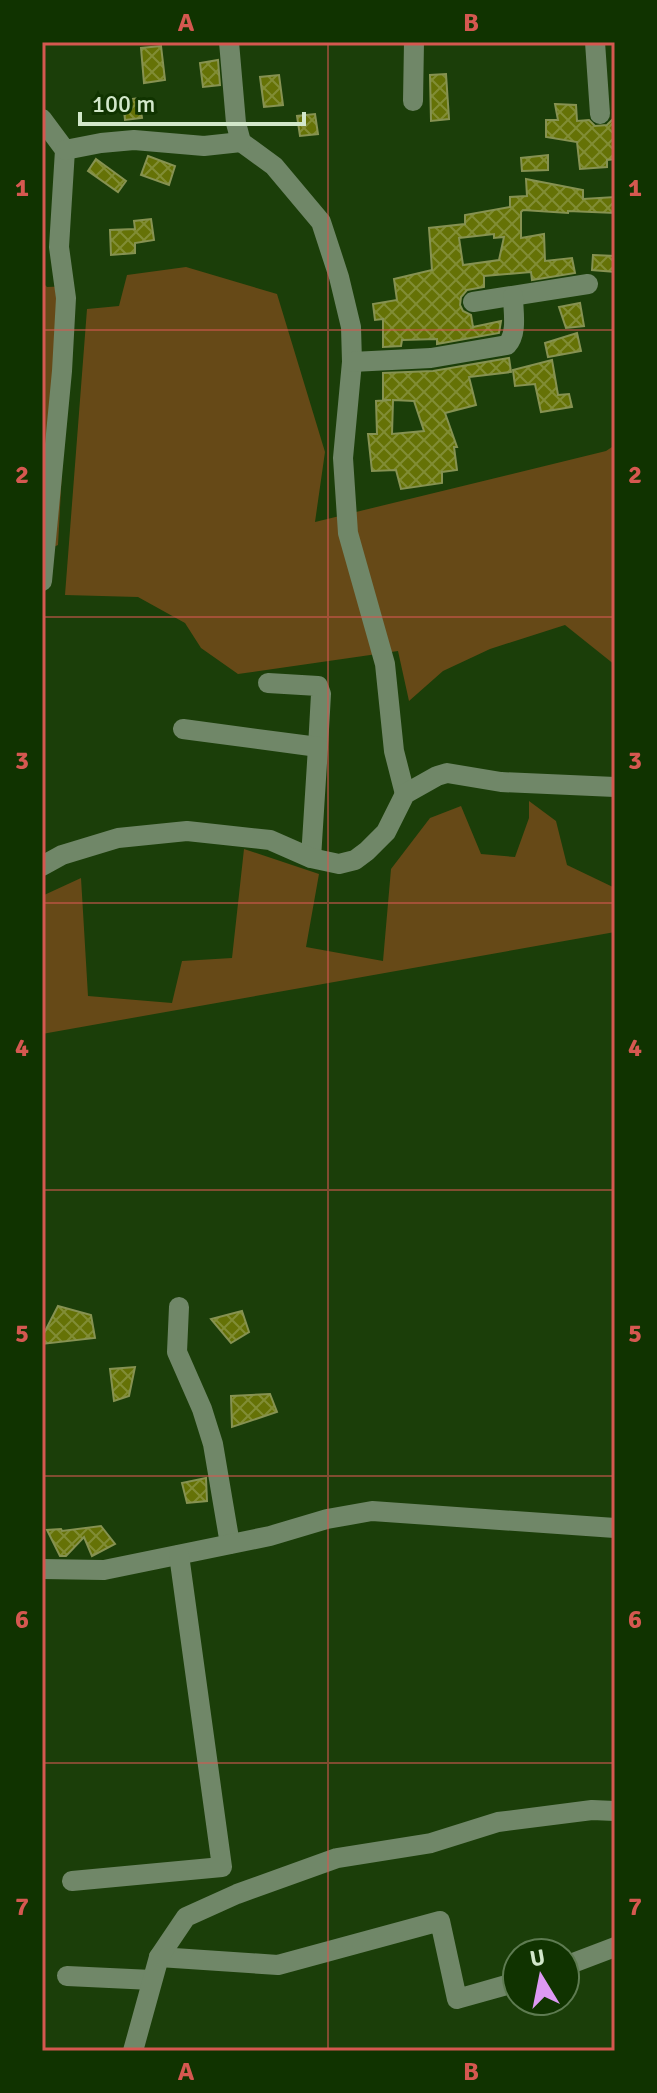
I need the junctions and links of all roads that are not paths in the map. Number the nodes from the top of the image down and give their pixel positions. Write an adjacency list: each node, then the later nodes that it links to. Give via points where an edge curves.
1 (229, 42): 7 (street)
2 (414, 42): 4 (street)
3 (595, 42): 5 (street)
4 (413, 101)
5 (600, 114)
6 (42, 119): 8 (street)
7 (241, 142): 8 (street, via 204,146 134,140); 12 (street, via 274,166 321,222 351,327)
8 (65, 150): 13 (street, via 59,247 66,298)
9 (588, 284): 10 (street)
10 (513, 296): 11 (street); 12 (street, via 514,329 507,345 431,358)
11 (473, 302)
12 (352, 362): 18 (street, via 343,458 348,533 385,664 394,751)
13 (42, 581)
14 (268, 683): 16 (street, via 318,686)
15 (183, 729): 16 (street)
16 (318, 747): 19 (street)
17 (615, 787): 18 (street, via 501,782 447,773)
18 (405, 794): 19 (street, via 386,832 355,860 339,864)
19 (311, 858): 20 (street, via 270,840 187,831 118,838)
20 (42, 866)
21 (179, 1307): 23 (street, via 177,1352 213,1444)
22 (615, 1528): 23 (street, via 372,1511)
23 (230, 1544): 24 (street)
24 (179, 1555): 25 (street, via 104,1570); 27 (street, via 222,1867)
25 (42, 1569)
26 (615, 1811): 29 (street, via 498,1822 431,1843 337,1858 186,1917)
27 (72, 1881)
28 (615, 1947): 30 (street)
29 (159, 1957): 32 (street); 33 (street, via 278,1965 440,1921 457,1999)
30 (581, 1960)
31 (67, 1976): 32 (street)
32 (152, 1980): 34 (street)
33 (501, 1987)
34 (133, 2051)

